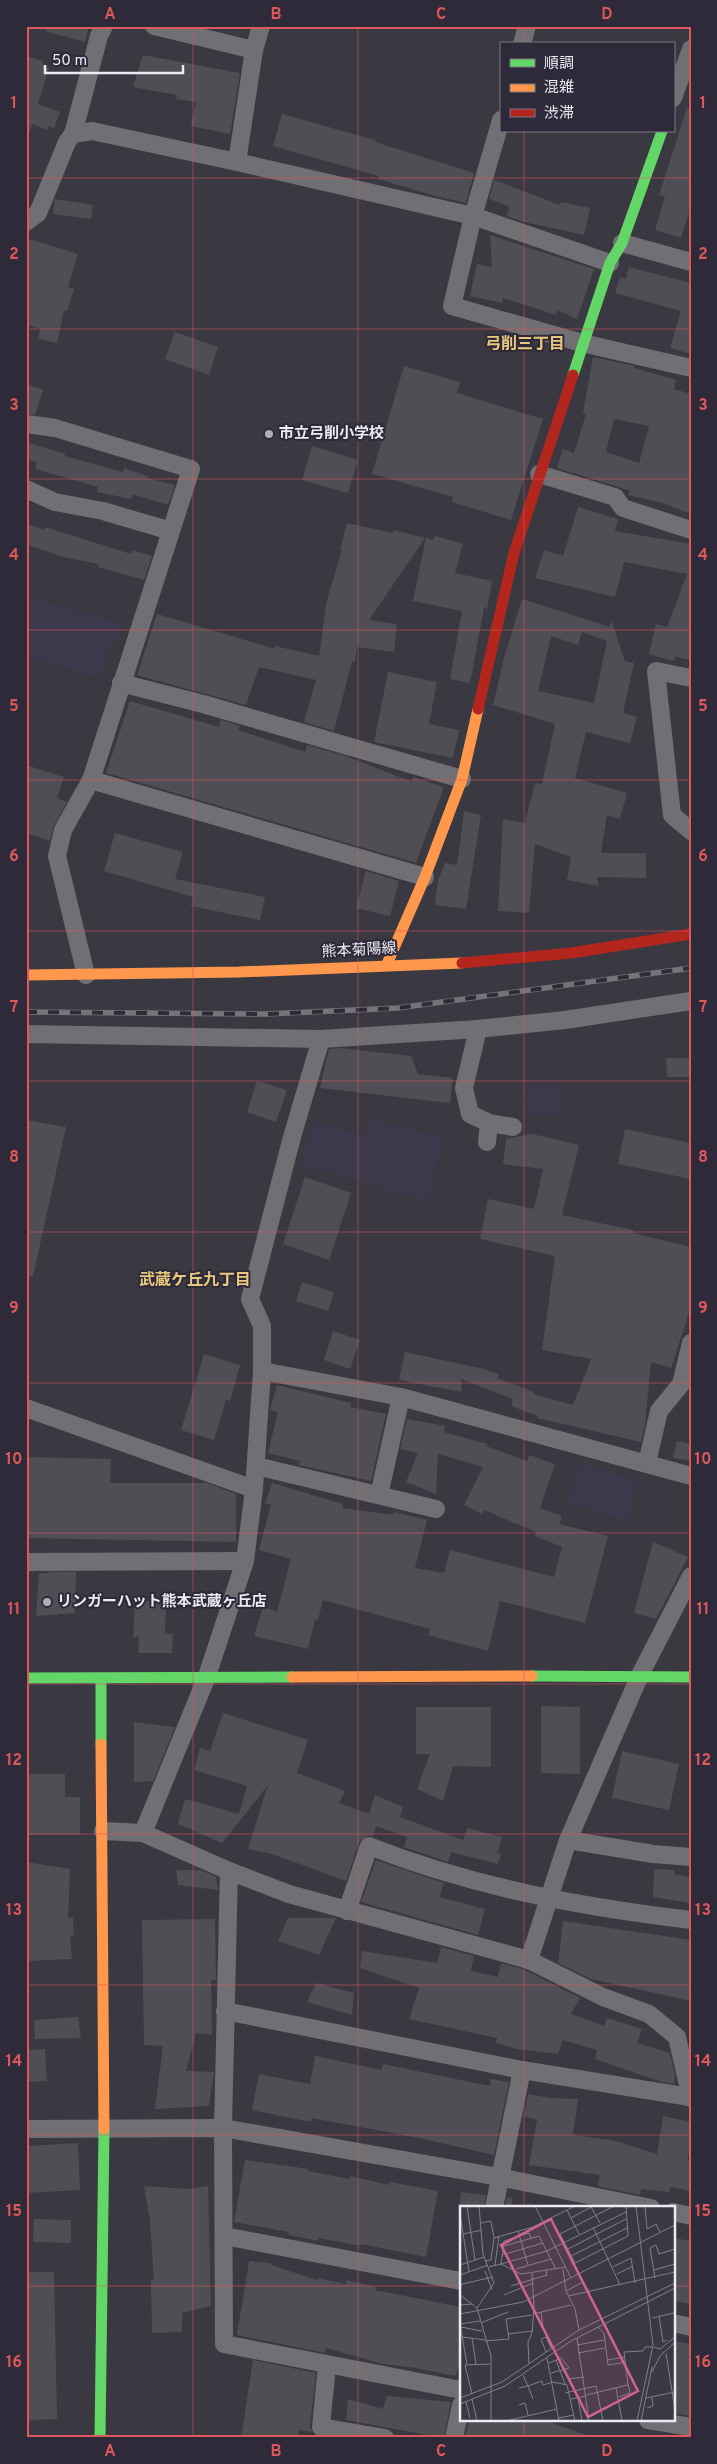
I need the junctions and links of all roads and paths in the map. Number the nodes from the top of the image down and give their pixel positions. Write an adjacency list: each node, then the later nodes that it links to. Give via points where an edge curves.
1 (104, 26): 11 (street)
2 (154, 26): 7 (street)
3 (261, 26): 7 (street)
4 (527, 26): 5 (street)
5 (523, 42)
6 (691, 49): 8 (street)
7 (254, 50): 12 (street)
8 (674, 95)
9 (500, 123): 13 (street)
10 (662, 132): 15 (street)
11 (73, 134): 12 (street, via 92,131); 14 (street, via 38,213)
12 (237, 162): 13 (street)
13 (473, 216): 17 (street); 18 (street, via 452,306)
14 (26, 222)
15 (622, 242): 16 (street); 17 (street)
16 (691, 262)
17 (610, 263): 18 (street)
18 (582, 343): 19 (street); 21 (street)
19 (691, 368)
20 (26, 424): 24 (street, via 55,428 191,469)
21 (539, 474): 23 (street, via 615,496 623,508); 27 (street, via 514,553)
22 (26, 489): 24 (street, via 55,502 103,511)
23 (691, 530)
24 (171, 531): 26 (street)
25 (691, 678): 29 (street, via 656,670 672,816)
26 (121, 683): 27 (street); 28 (street)
27 (462, 779): 30 (street)
28 (91, 780): 30 (street); 33 (street, via 63,830 57,856)
29 (691, 831)
30 (425, 877): 32 (street)
31 (691, 934): 32 (street, 熊本菊陽線, via 572,953 488,961)
32 (387, 964): 33 (street, 熊本菊陽線, via 239,972)
33 (86, 974): 34 (street, 熊本菊陽線)
34 (26, 975)
35 (691, 1001): 36 (street)
36 (478, 1029): 38 (street); 39 (street, via 464,1088 470,1114)
37 (26, 1034): 38 (street)
38 (321, 1039): 43 (street, via 250,1299 262,1326)
39 (489, 1123): 40 (street); 41 (street)
40 (512, 1127)
41 (487, 1142)
42 (691, 1342): 46 (street, via 681,1384 659,1411)
43 (262, 1371): 44 (street); 47 (street)
44 (401, 1397): 46 (street); 50 (street)
45 (26, 1408): 49 (street)
46 (647, 1464): 48 (street)
47 (256, 1466): 49 (street); 50 (street)
48 (691, 1476)
49 (254, 1488): 52 (street)
50 (379, 1495): 51 (street)
51 (436, 1509)
52 (245, 1561): 53 (street); 56 (street)
53 (26, 1562)
54 (691, 1576): 55 (street)
55 (640, 1675): 56 (street); 57 (street); 62 (street)
56 (207, 1676): 59 (street); 61 (street)
57 (691, 1677)
58 (26, 1678): 59 (street)
59 (101, 1678): 60 (street)
60 (103, 1831): 61 (street); 74 (street)
61 (143, 1834): 64 (street)
62 (568, 1840): 63 (street); 65 (street)
63 (691, 1857)
64 (229, 1871): 66 (street); 69 (street)
65 (549, 1898): 66 (street, via 448,1874 370,1846); 67 (street, via 614,1911); 68 (street)
66 (347, 1911): 68 (street)
67 (691, 1920)
68 (529, 1960): 71 (street, via 603,1997 649,2014 677,2037)
69 (225, 2011): 70 (street); 72 (street)
70 (522, 2070): 71 (street); 75 (street)
71 (691, 2098)
72 (223, 2128): 74 (street); 75 (street); 80 (street)
73 (26, 2129): 74 (street)
74 (104, 2129): 89 (street)
75 (499, 2177): 76 (street); 77 (street)
76 (494, 2206)
77 (641, 2206)
78 (674, 2212): 79 (street)
79 (691, 2216)
80 (224, 2236): 81 (street); 84 (street, via 224,2344)
81 (460, 2281)
82 (674, 2323): 83 (street)
83 (691, 2326)
84 (326, 2365): 85 (street); 90 (street, via 322,2427)
85 (460, 2390)
86 (460, 2410): 91 (street)
87 (660, 2422): 88 (street)
88 (691, 2427)
89 (100, 2438)
90 (385, 2438)
91 (454, 2438)

